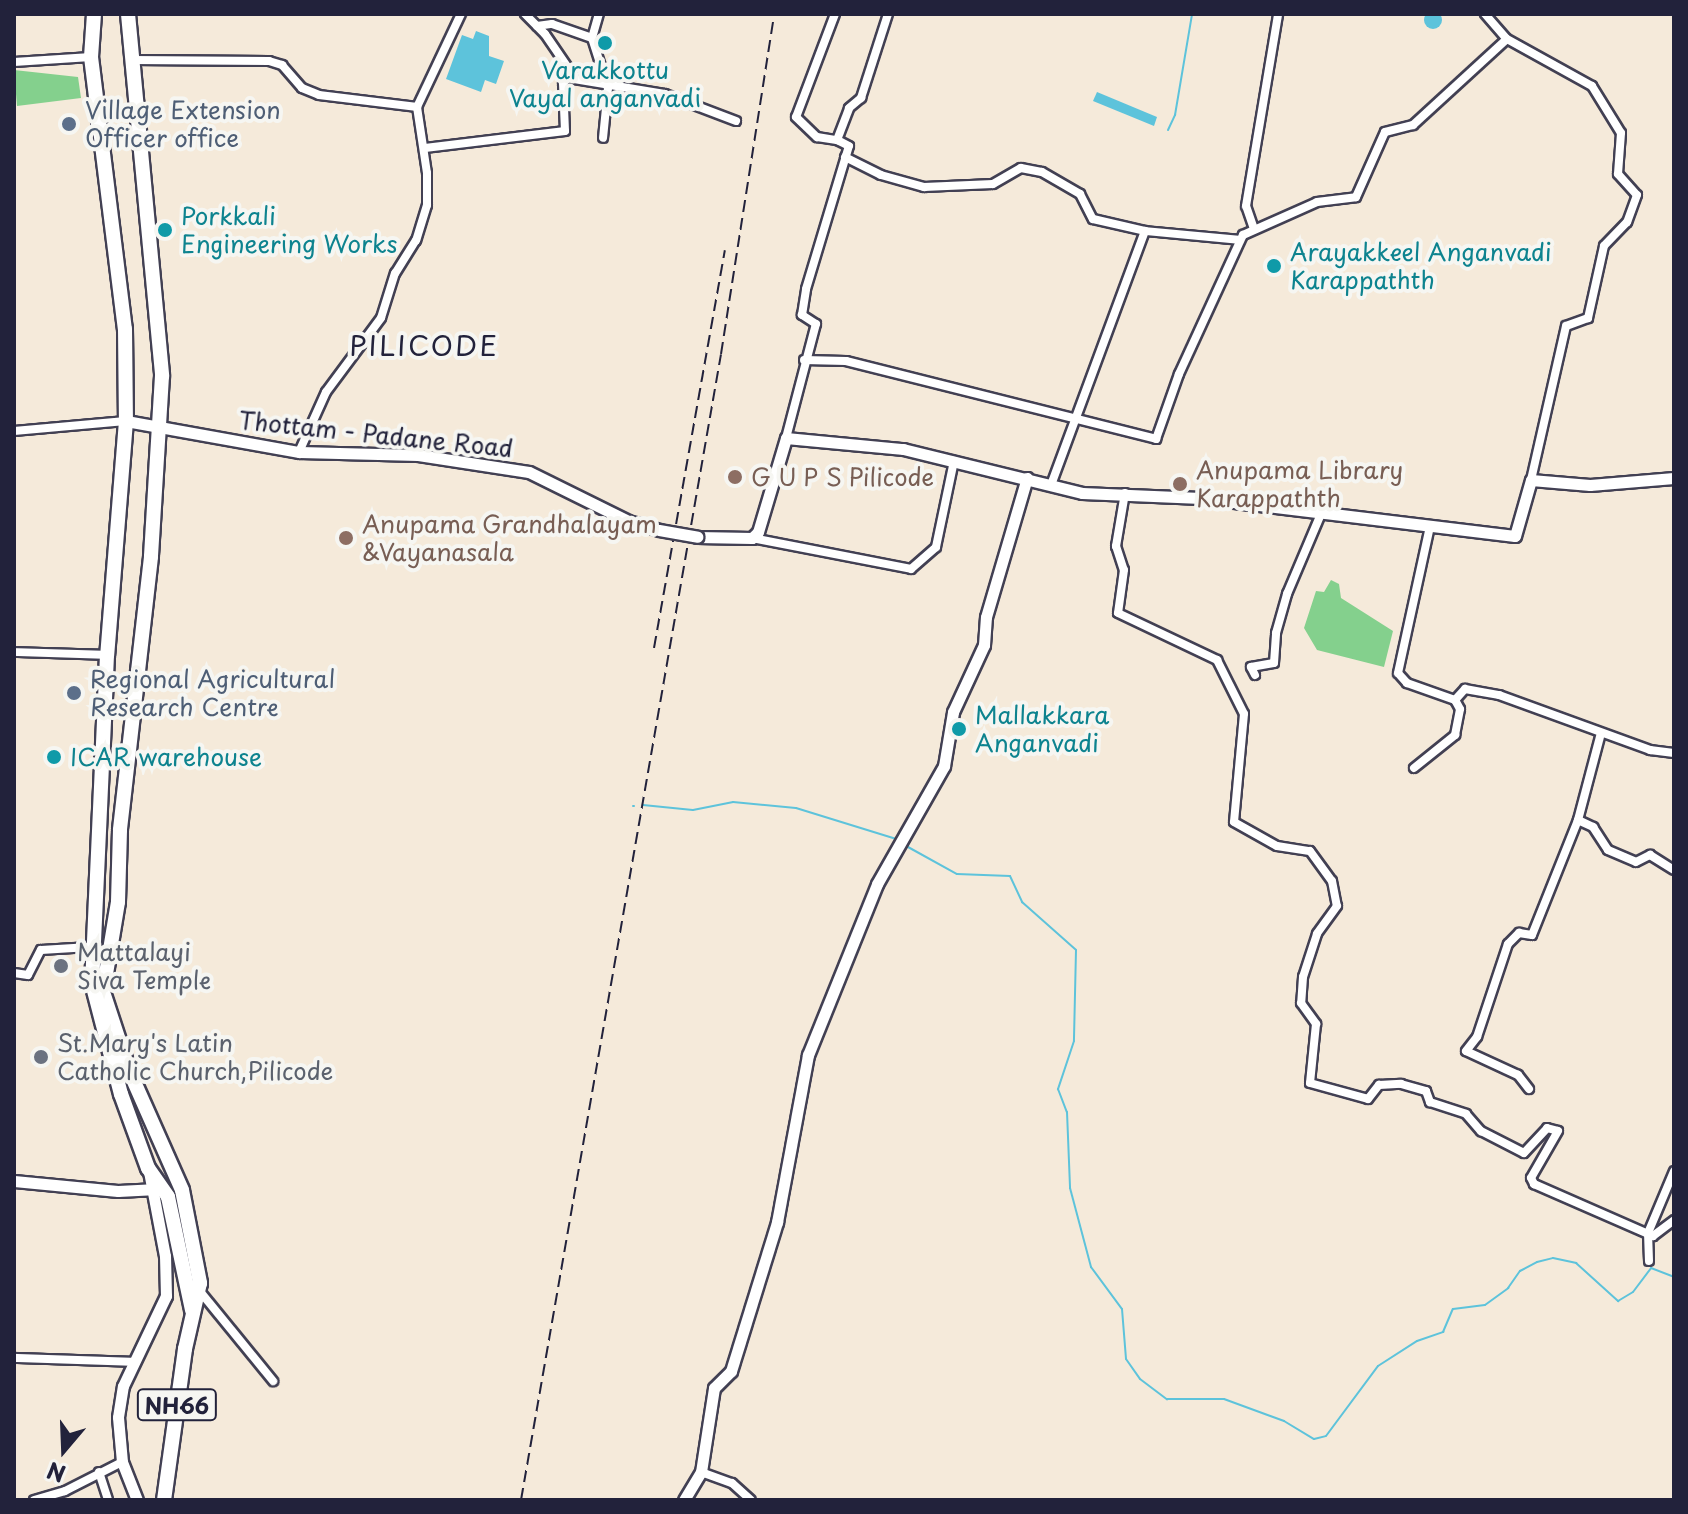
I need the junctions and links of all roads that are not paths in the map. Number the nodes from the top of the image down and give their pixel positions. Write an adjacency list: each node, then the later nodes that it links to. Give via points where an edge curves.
1 (94, 14): 13 (highway, NH66)
2 (128, 14): 14 (highway, NH66)
3 (461, 14): 18 (street)
4 (525, 14): 10 (street)
5 (599, 14): 11 (street)
6 (835, 14): 21 (street, via 796,117 817,137)
7 (888, 14): 21 (street, via 861,98 849,108)
8 (1278, 14): 24 (street, via 1246,206)
9 (1485, 14): 12 (street)
10 (537, 26): 11 (street, via 552,24); 16 (street)
11 (592, 38): 17 (street)
12 (1507, 39): 24 (street, via 1413,125 1385,132 1356,197 1317,202); 37 (street, via 1592,86 1621,133 1618,174 1637,195 1627,222 1604,246 1588,318 1566,326)
13 (91, 57): 15 (street); 29 (highway, NH66, via 120,271)
14 (132, 60): 18 (street, via 269,61 290,70 302,88 319,95); 30 (highway, NH66, via 159,307)
15 (14, 62)
16 (575, 78): 17 (street); 22 (street, via 563,83 569,119 565,131)
17 (608, 88): 19 (street, via 665,94); 20 (street)
18 (417, 107): 22 (street)
19 (736, 121)
20 (603, 138)
21 (837, 140): 23 (street, via 849,146)
22 (425, 148): 33 (street, via 427,205 416,240 395,273 381,318 326,392)
23 (845, 157): 25 (street, via 881,175 924,187 993,184 1021,168 1042,172 1080,194 1093,219); 27 (street, via 806,289 802,315 816,324)
24 (1254, 229): 26 (street)
25 (1145, 231): 26 (street); 28 (street)
26 (1240, 240): 28 (street, via 1156,439)
27 (804, 360): 28 (street, via 846,361); 32 (street)
28 (1075, 420): 38 (street)
29 (126, 421): 30 (street, Thottam - Padane Road); 31 (street); 44 (highway, NH66)
30 (160, 425): 33 (street, Thottam - Padane Road); 62 (highway, NH66, via 120,830 118,902 103,992 128,1068 182,1190)
31 (14, 431)
32 (786, 438): 34 (street, via 903,449); 42 (street, via 766,514)
33 (299, 452): 42 (street, Thottam - Padane Road, bridge, via 418,455 529,472 628,521 697,537)
34 (954, 461): 35 (street); 42 (street, via 936,547 911,569)
35 (1027, 478): 38 (street); 69 (street, via 986,617 984,645 953,712 944,766 877,884 808,1055 777,1222 743,1318 731,1371 714,1388)
36 (1674, 478): 37 (street, via 1590,485)
37 (1531, 480): 41 (street, via 1515,536)
38 (1051, 485): 39 (street, via 1082,493)
39 (1125, 493): 40 (street); 60 (street, via 1116,546 1124,570 1118,613 1217,660 1244,714 1234,822 1277,846 1310,851 1332,881 1337,906 1317,934 1303,977 1301,1003 1316,1024 1310,1083 1368,1099 1379,1085 1426,1091 1430,1102 1466,1114 1481,1131 1524,1153 1547,1128 1558,1131 1531,1178 1534,1184)
40 (1321, 514): 41 (street); 45 (street, via 1287,594 1274,663 1251,667)
41 (1430, 526): 46 (street, via 1398,673 1407,683)
42 (752, 538)
43 (14, 652): 44 (street)
44 (107, 655): 52 (highway, NH66)
45 (1255, 675)
46 (1455, 700): 47 (street, via 1465,689 1499,695); 49 (street, via 1460,709 1455,735)
47 (1601, 733): 48 (street); 50 (street)
48 (1674, 753)
49 (1414, 768)
50 (1578, 820): 51 (street, via 1593,827 1608,850 1636,862 1650,855); 54 (street, via 1532,935 1519,933 1508,944 1477,1037 1466,1051 1518,1075)
51 (1674, 870)
52 (90, 947): 53 (street, via 41,950 28,975); 55 (highway, NH66, via 107,1050)
53 (14, 973)
54 (1529, 1089)
55 (148, 1168): 58 (street, NH66); 63 (highway, NH66, via 168,1197)
56 (1674, 1171): 60 (street)
57 (14, 1181): 58 (street)
58 (152, 1189): 65 (street, NH66, via 165,1256 166,1296)
59 (1674, 1220): 60 (street)
60 (1648, 1234): 61 (street)
61 (1649, 1261)
62 (198, 1289): 63 (highway, NH66); 66 (street)
63 (192, 1310): 73 (highway, NH66)
64 (14, 1358): 65 (street)
65 (134, 1362): 67 (street, NH66, via 118,1417)
66 (273, 1381)
67 (122, 1462): 68 (street); 72 (street, NH66)
68 (99, 1472): 70 (street); 71 (street)
69 (701, 1472): 74 (street); 75 (street, via 732,1483)
70 (34, 1500)
71 (108, 1500)
72 (137, 1500)
73 (164, 1500)
74 (684, 1500)
75 (751, 1500)

